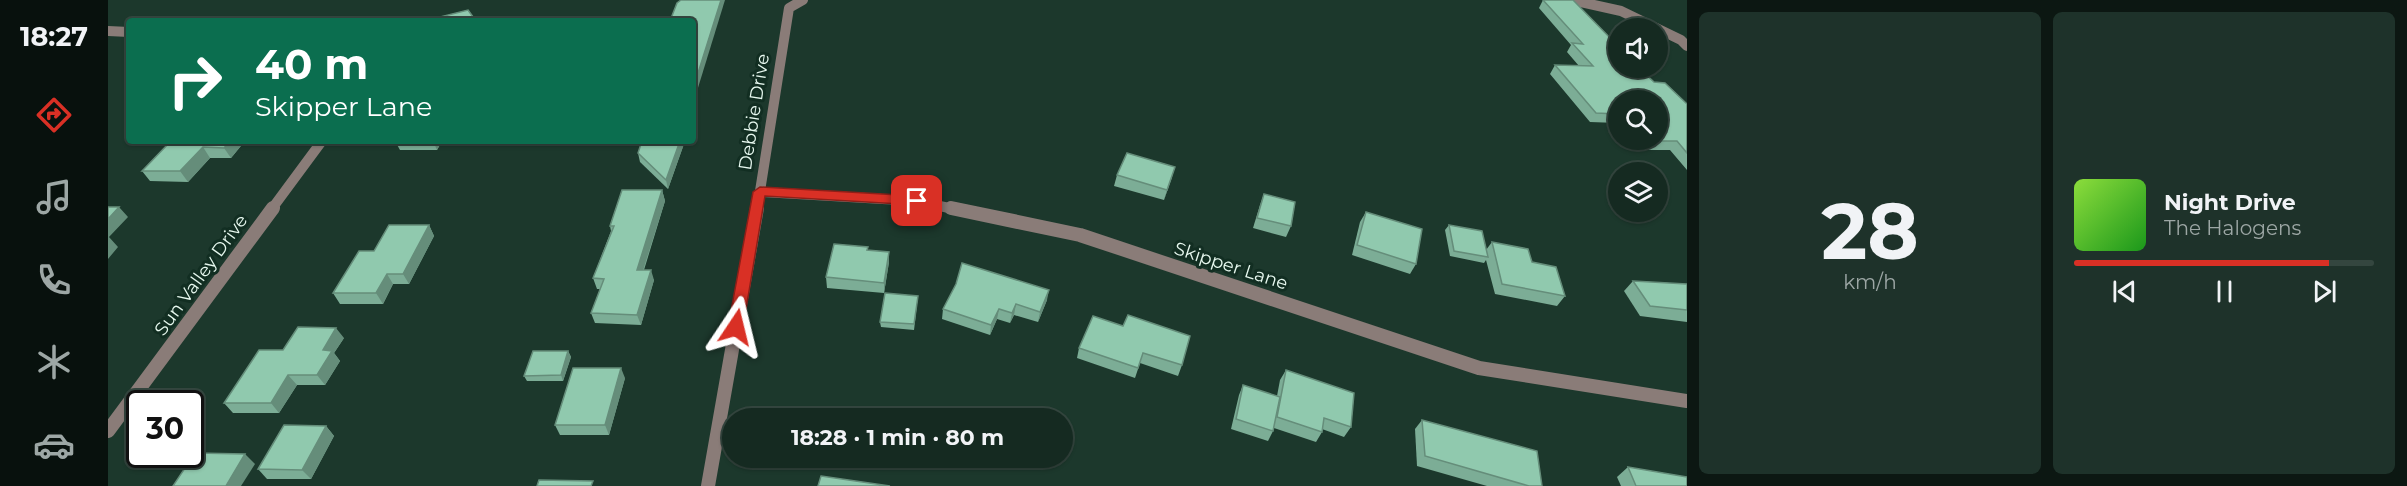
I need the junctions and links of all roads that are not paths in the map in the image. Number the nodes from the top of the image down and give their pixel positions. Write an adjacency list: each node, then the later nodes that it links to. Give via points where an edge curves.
1 (803, 0): 7 (street, Debbie Drive, via 789,8)
2 (1572, 0): 5 (street, via 1621,11)
3 (108, 31): 4 (street)
4 (126, 32)
5 (1687, 46)
6 (320, 144): 9 (street, Sun Valley Drive)
7 (760, 192): 8 (street, Skipper Lane, via 917,201 1080,235 1479,368); 10 (street, Debbie Drive)
8 (1687, 401)
9 (108, 431)
10 (708, 486)

